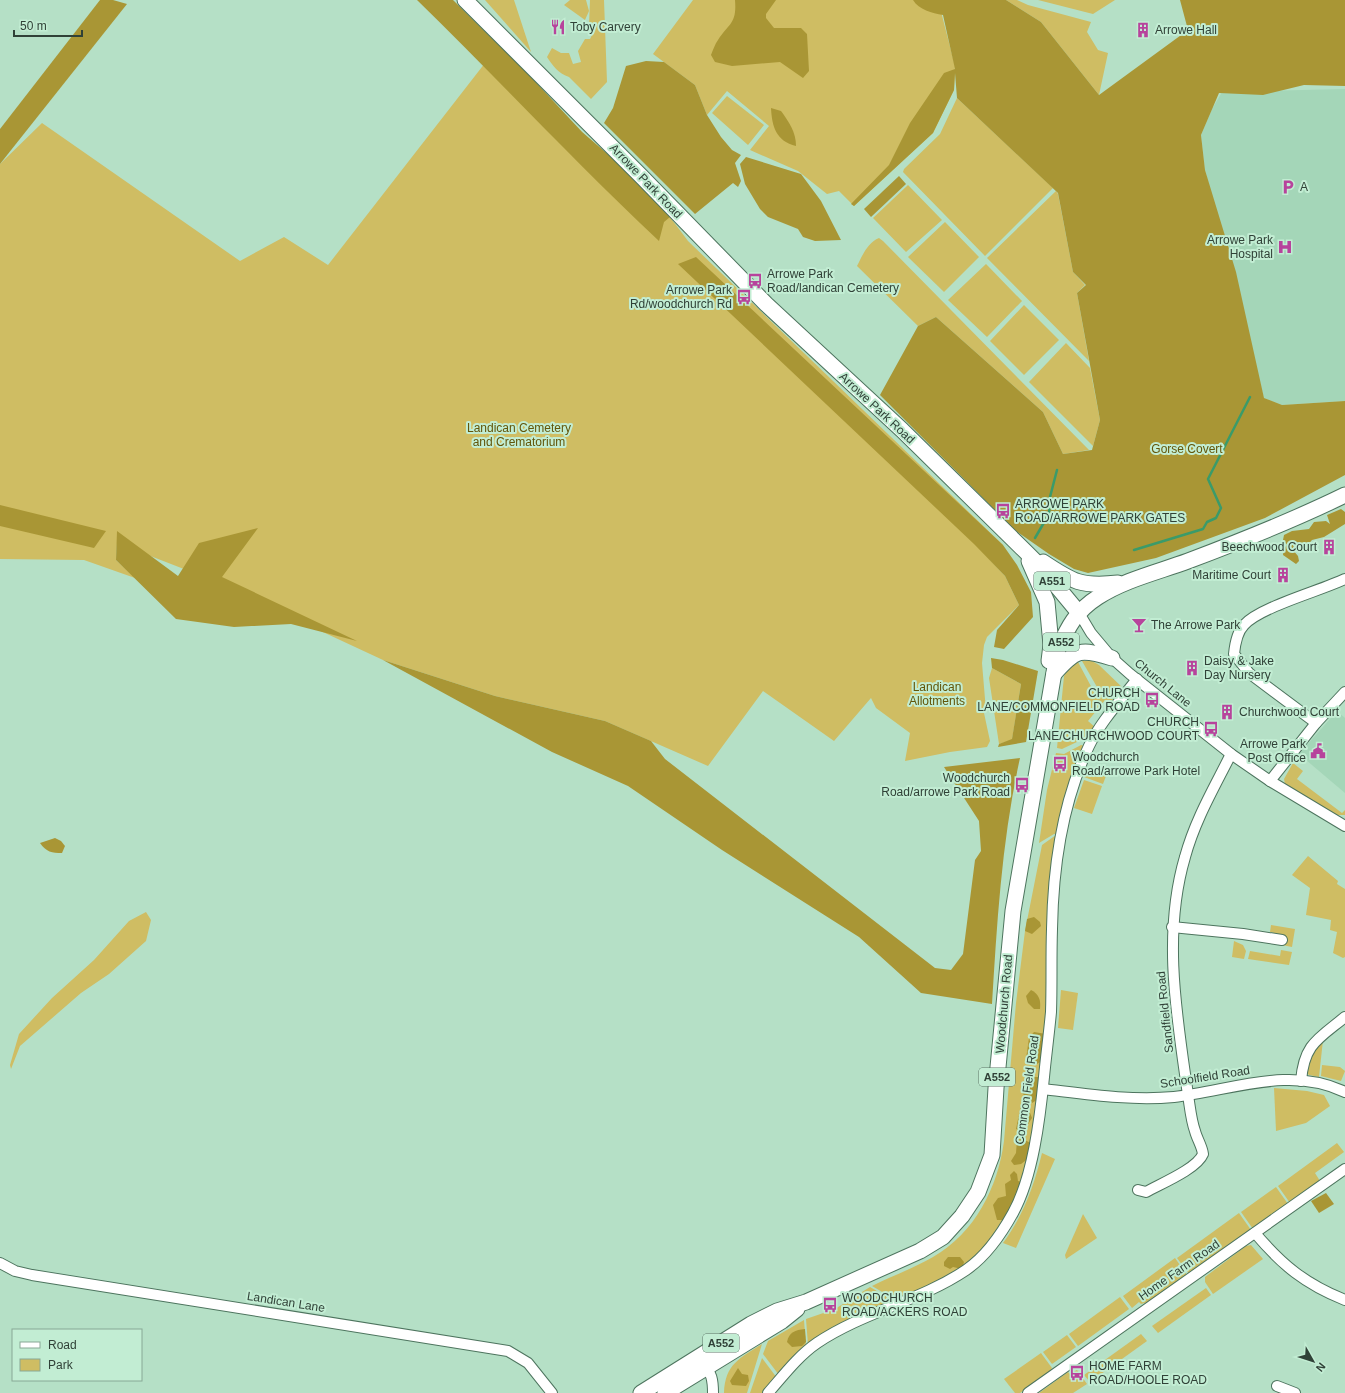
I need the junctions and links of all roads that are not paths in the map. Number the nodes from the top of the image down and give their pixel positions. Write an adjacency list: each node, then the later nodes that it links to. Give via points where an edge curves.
1 (465, 0): 3 (main road, Arrowe Park Road / A551, via 766,304 902,430)
2 (1345, 495): 5 (main road, via 1278,526)
3 (1025, 551): 5 (main road, via 1073,581 1094,586); 6 (main road, Arrowe Park Road / A551); 12 (main road, via 1047,602 1051,645)
4 (1345, 579): 13 (street, via 1259,614 1242,626 1235,644 1234,654 1249,673)
5 (1132, 581): 6 (main road, via 1098,597)
6 (1079, 613): 7 (street, Church Lane); 8 (main road, Woodchurch Road / A552, via 1068,627 1058,649)
7 (1112, 658): 8 (main road, via 1080,652 1070,656); 9 (street, Church Lane)
8 (1054, 675): 12 (main road, Woodchurch Road / A552)
9 (1137, 679): 14 (street, Church Lane); 21 (street, Common Field Road, via 1090,745 1075,780 1064,819 1057,857 1052,927 1051,1012)
10 (1345, 692): 11 (street)
11 (1341, 704): 13 (street)
12 (1046, 720): 29 (main road, Woodchurch Road / A552, via 1013,911 992,1155 978,1192 962,1216 943,1236 920,1251)
13 (1316, 723): 15 (street)
14 (1231, 754): 15 (street, Church Lane); 17 (street, Sandfield Road, via 1191,837 1179,882)
15 (1270, 781): 16 (street, Church Lane)
16 (1345, 826)
17 (1172, 927): 18 (street); 23 (street, Sandfield Road, via 1178,1018)
18 (1282, 940)
19 (1345, 1017): 20 (street, via 1316,1040 1308,1050 1302,1065)
20 (1301, 1081): 22 (street, Schoolfield Road); 23 (street, Schoolfield Road, via 1257,1081)
21 (1043, 1089): 23 (street, Schoolfield Road, via 1122,1098); 36 (street, Common Field Road, via 1022,1192 1013,1213 980,1257 967,1269 936,1287 816,1344 794,1362)
22 (1345, 1092)
23 (1188, 1095): 25 (street, Sandfield Road, via 1202,1157 1196,1164 1146,1192)
24 (1345, 1169): 26 (street, Home Farm Road)
25 (1138, 1190)
26 (1255, 1233): 28 (street, via 1272,1254 1291,1271); 37 (street, Home Farm Road)
27 (0, 1263): 32 (street, Landican Lane, via 32,1276 508,1351 528,1363)
28 (1345, 1300)
29 (806, 1302): 30 (main road, Woodchurch Road / A552, via 782,1320); 33 (main road, Woodchurch Road / A552, via 777,1311 751,1324)
30 (706, 1367): 33 (street, via 700,1364 690,1366); 34 (main road, Woodchurch Road / A552); 35 (street, via 711,1375)
31 (1277, 1386): 38 (street)
32 (552, 1393)
33 (641, 1393)
34 (665, 1393)
35 (713, 1393)
36 (768, 1393)
37 (1028, 1393)
38 (1295, 1393)

